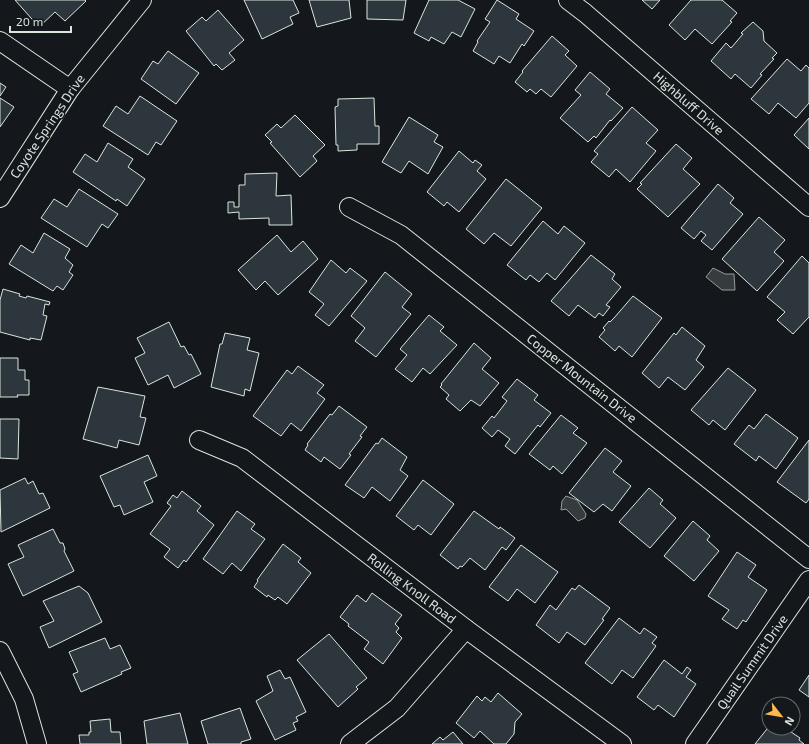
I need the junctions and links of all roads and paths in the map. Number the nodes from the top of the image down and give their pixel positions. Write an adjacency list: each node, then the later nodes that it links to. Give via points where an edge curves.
1 (142, 0): 4 (street, Coyote Springs Drive)
2 (568, 0): 7 (street, Highbluff Drive)
3 (0, 41): 4 (street)
4 (70, 89): 5 (street, Coyote Springs Drive)
5 (0, 198)
6 (349, 207): 9 (street, Copper Mountain Drive, via 401,235)
7 (809, 207)
8 (199, 440): 11 (street, Rolling Knoll Road, via 242,458)
9 (809, 559)
10 (809, 580): 16 (street, Quail Summit Drive)
11 (466, 630): 14 (street, via 398,708); 15 (street, Rolling Knoll Road)
12 (0, 651): 13 (street, via 24,699)
13 (37, 744)
14 (350, 744)
15 (622, 744)
16 (695, 744)

